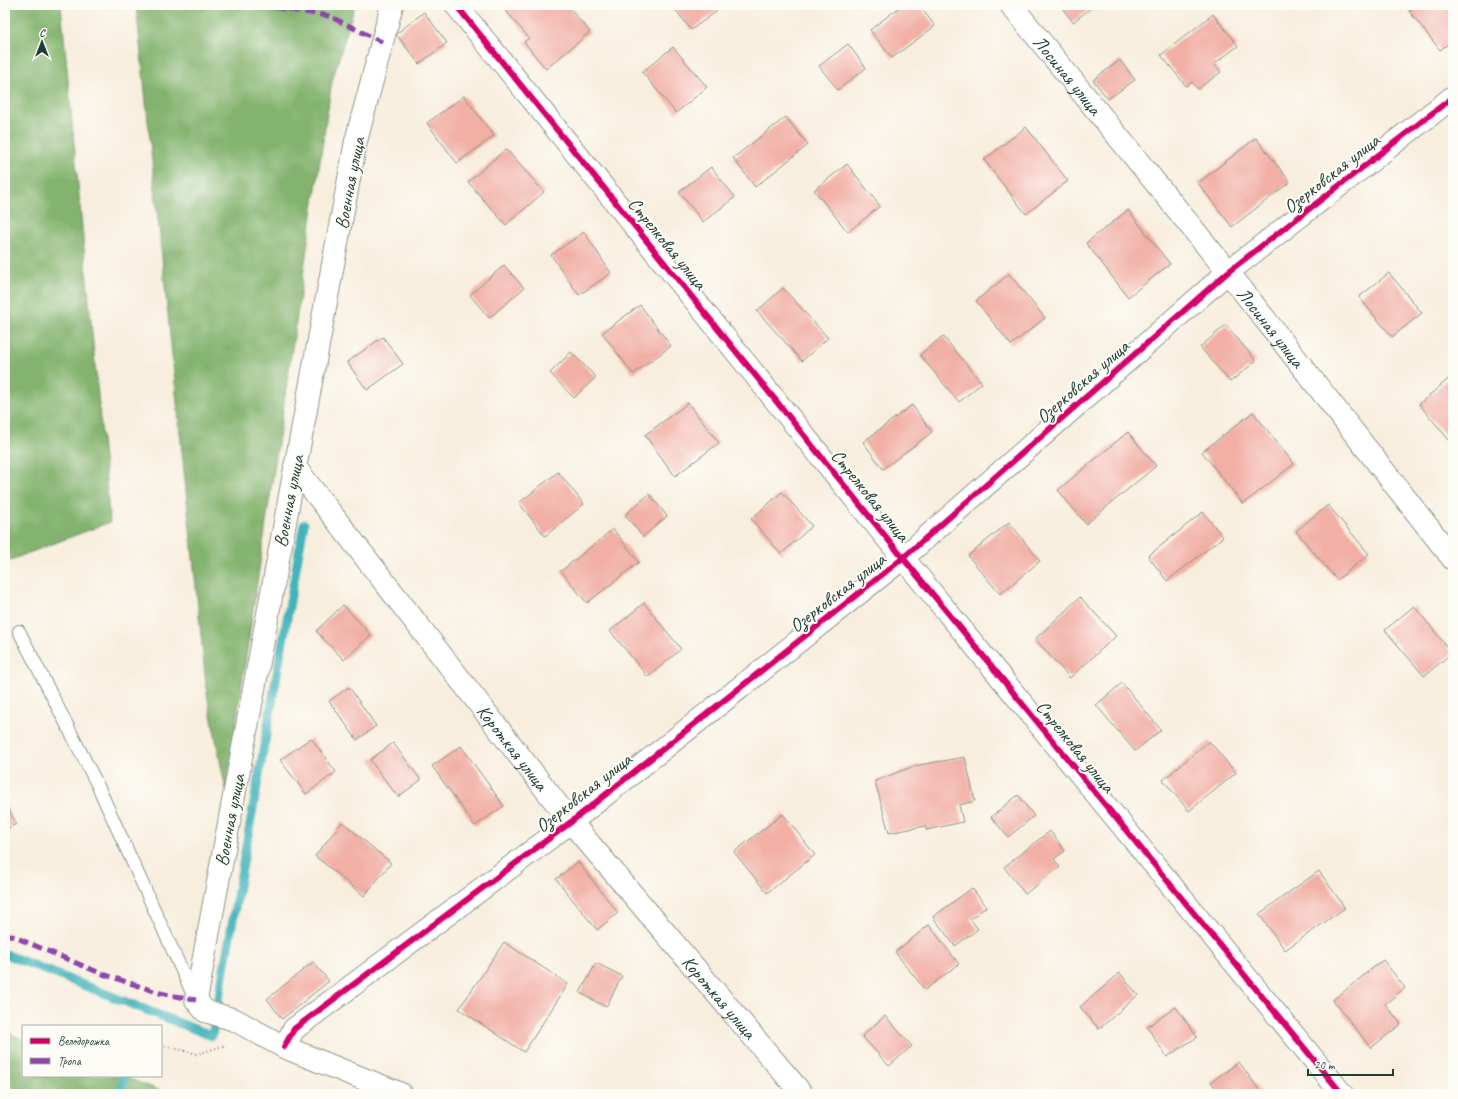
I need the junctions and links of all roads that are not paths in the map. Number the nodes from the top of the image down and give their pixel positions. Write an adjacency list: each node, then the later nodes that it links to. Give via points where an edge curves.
1 (392, 5): 6 (street, Военная улица, via 356,141)
2 (456, 5): 7 (street, Стрелковая улица)
3 (1012, 5): 5 (street, Лосиная улица)
4 (1453, 97): 5 (street, Озерковская улица)
5 (1228, 272): 7 (street, Озерковская улица); 8 (street, Лосиная улица)
6 (295, 467): 10 (street, Короткая улица); 11 (street, Военная улица)
7 (903, 558): 10 (street, Озерковская улица); 15 (street, Стрелковая улица)
8 (1453, 559)
9 (19, 631): 11 (lane, via 97,784)
10 (571, 822): 12 (street, Озерковская улица, via 294,1029); 14 (street, Короткая улица)
11 (200, 1005): 12 (street, via 235,1020)
12 (284, 1047): 13 (street)
13 (401, 1094)
14 (802, 1094)
15 (1342, 1094)

